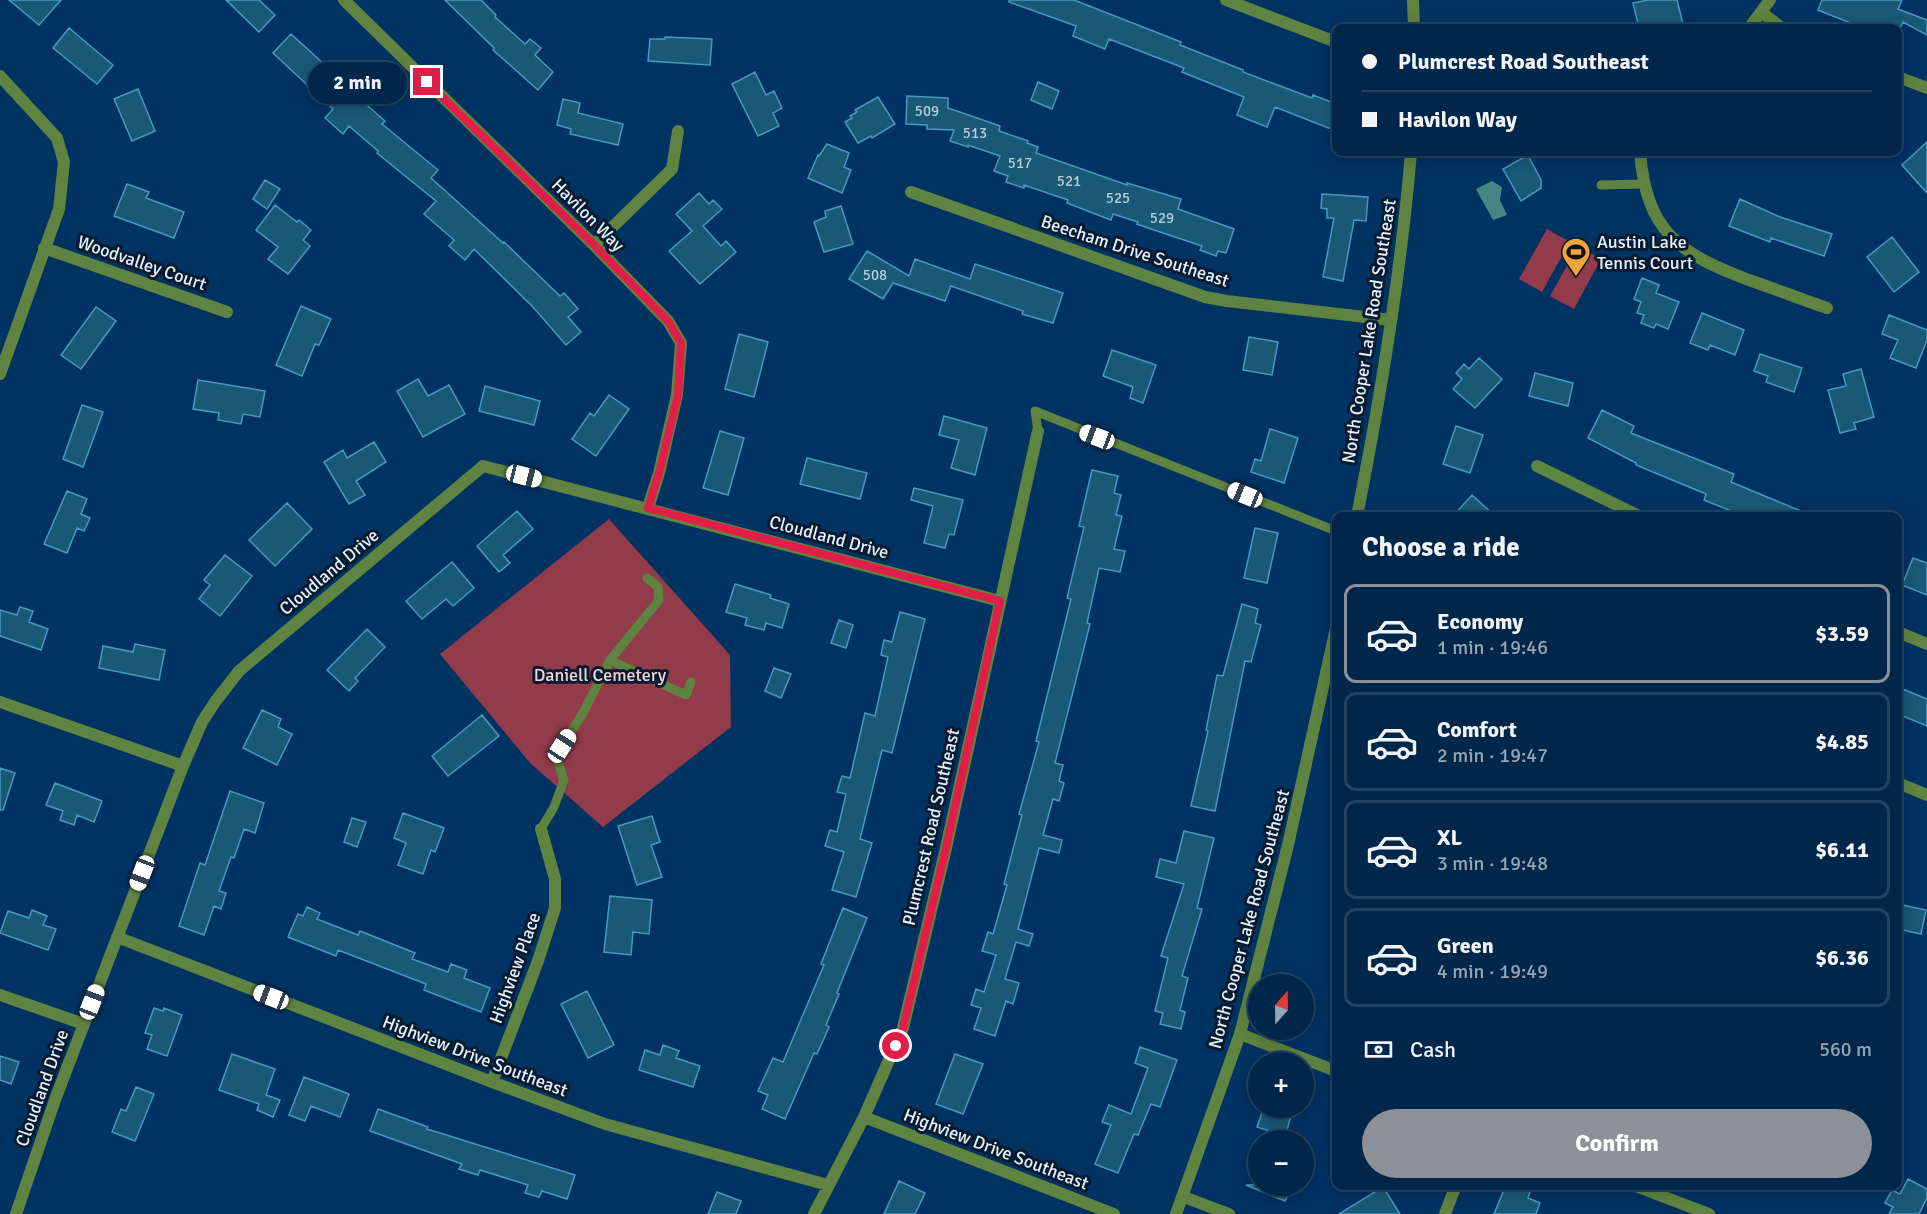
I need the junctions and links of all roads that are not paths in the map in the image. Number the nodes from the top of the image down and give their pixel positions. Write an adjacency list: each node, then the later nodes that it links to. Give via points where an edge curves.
1 (344, 0): 19 (street, Havilon Way)
2 (1226, 0): 9 (street)
3 (1413, 0): 6 (street)
4 (1770, 0): 5 (street)
5 (1761, 12): 7 (street); 8 (street)
6 (1414, 24)
7 (1752, 24)
8 (1777, 24)
9 (1332, 40)
10 (0, 76): 20 (street, via 57,138 64,162 59,209)
11 (1902, 79): 12 (street)
12 (1927, 88)
13 (678, 131): 19 (street, via 672,169)
14 (1411, 156): 23 (street, North Cooper Lake Road Southeast)
15 (1640, 156): 16 (street)
16 (1643, 184): 17 (lane); 21 (street, via 1661,225 1695,257)
17 (1601, 185)
18 (910, 192): 23 (street, Beecham Drive Southeast, via 1205,297)
19 (594, 245): 27 (street, Havilon Way, via 668,321 681,343 678,395)
20 (44, 248): 22 (street, Woodvalley Court); 24 (street)
21 (1827, 308)
22 (228, 312)
23 (1391, 320): 29 (street, North Cooper Lake Road Southeast)
24 (0, 374)
25 (1038, 431): 30 (lane, via 1035,411); 32 (street, Plumcrest Road Southeast)
26 (1537, 466): 28 (street)
27 (648, 508): 32 (street, Cloudland Drive); 39 (street, Cloudland Drive, via 483,466 239,671 202,722)
28 (1615, 511)
29 (1358, 512)
30 (1332, 529)
31 (647, 578): 36 (lane, via 658,587 659,600)
32 (1000, 601): 49 (street, Plumcrest Road Southeast, via 903,1028)
33 (1902, 634): 34 (street)
34 (1927, 644)
35 (1332, 646): 46 (street, North Cooper Lake Road Southeast, via 1288,845)
36 (610, 660): 37 (lane, via 686,695); 42 (lane, via 562,746 557,759 564,780)
37 (691, 682)
38 (0, 702): 39 (street)
39 (183, 766): 43 (street, Cloudland Drive)
40 (1902, 785): 41 (street)
41 (1927, 795)
42 (541, 830): 48 (street, Highview Place, via 555,879 555,908)
43 (117, 937): 45 (street, Cloudland Drive); 48 (street, Highview Drive Southeast)
44 (0, 995): 45 (street)
45 (84, 1024): 54 (street, Cloudland Drive)
46 (1240, 1034): 47 (street); 53 (street, North Cooper Lake Road Southeast)
47 (1332, 1069)
48 (492, 1082): 50 (street, Highview Drive Southeast, via 604,1124)
49 (864, 1117): 50 (street, Plumcrest Road Southeast); 56 (street, Highview Drive Southeast)
50 (828, 1185): 55 (street, Plumcrest Road Southeast)
51 (1454, 1190): 59 (street)
52 (1646, 1190): 60 (street)
53 (1184, 1197): 57 (street, North Cooper Lake Road Southeast); 58 (street)
54 (16, 1214)
55 (814, 1214)
56 (1114, 1214)
57 (1176, 1214)
58 (1229, 1214)
59 (1445, 1214)
60 (1709, 1214)

